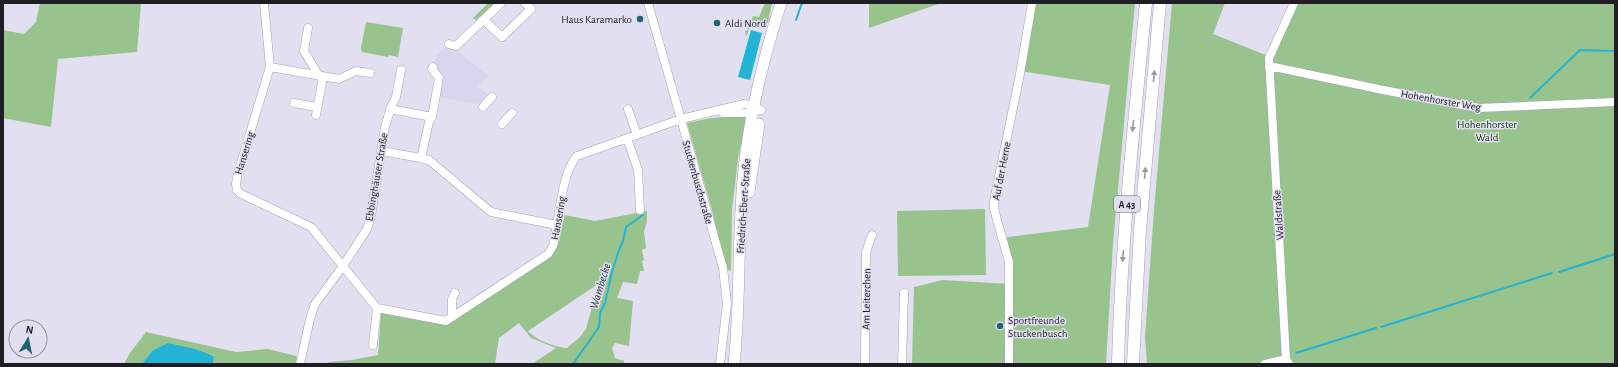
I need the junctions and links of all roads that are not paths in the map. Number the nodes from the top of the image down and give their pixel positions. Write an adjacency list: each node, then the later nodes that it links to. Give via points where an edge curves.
1 (264, 3): 15 (street, Hansering)
2 (501, 3): 11 (street)
3 (525, 3): 11 (street, via 531,9 502,37)
4 (648, 3): 29 (street, Stuckenbuschstraße)
5 (781, 3): 26 (main road, Friedrich-Ebert-Straße)
6 (787, 3): 26 (main road, Friedrich-Ebert-Straße)
7 (1032, 3): 53 (street, Auf der Herne, via 994,201 1009,262)
8 (1146, 3): 44 (highway, A 43, one-way to 44, via 1130,158)
9 (1160, 3): 39 (highway, A 43, one-way to 9)
10 (1294, 3): 14 (street, Waldstraße, via 1269,58)
11 (484, 20): 13 (street, via 456,46)
12 (308, 28): 19 (street, via 304,51)
13 (449, 44)
14 (1269, 66): 21 (street, Hohenhorster Weg, via 1479,108); 46 (street, Waldstraße)
15 (270, 67): 19 (street); 38 (street, Hansering, via 238,172 237,190 247,198 311,227)
16 (433, 67): 28 (street, via 439,78)
17 (401, 70): 24 (street, Ebbinghäuser Straße, via 396,97)
18 (370, 73): 19 (street, via 356,71 339,79)
19 (321, 76): 22 (street, via 316,111)
20 (492, 97): 23 (street)
21 (1615, 102)
22 (294, 103)
23 (482, 107)
24 (390, 109): 28 (street); 33 (street, Ebbinghäuser Straße)
25 (628, 109): 31 (street)
26 (756, 110): 29 (street, Hansering, via 710,113); 49 (main road, Friedrich-Ebert-Straße, via 743,181); 50 (main road, Friedrich-Ebert-Straße, via 746,208)
27 (512, 113): 30 (street)
28 (432, 114): 34 (street)
29 (681, 119): 31 (street, Hansering); 48 (street, Stuckenbuschstraße, via 723,268 727,304)
30 (502, 124)
31 (637, 135): 32 (street, Hansering)
32 (627, 138): 35 (street, via 638,170); 36 (street, Hansering, via 584,153 572,161)
33 (381, 152): 34 (street); 38 (street, Ebbinghäuser Straße, via 367,229)
34 (421, 158): 36 (street, via 430,160 491,212)
35 (640, 210)
36 (557, 225): 43 (street, Hansering, via 553,246 548,254)
37 (872, 236): 51 (street, Am Leiterchen, via 866,252)
38 (342, 266): 42 (street, Hansering); 47 (street, Ebbinghäuser Straße, via 315,304)
39 (1137, 282): 56 (highway, A 43); 57 (highway, via 1143,321)
40 (455, 294): 43 (street, via 452,299)
41 (904, 294): 52 (street)
42 (377, 308): 43 (street, Hansering, via 446,321); 45 (street)
43 (452, 317)
44 (1118, 322): 54 (highway, via 1112,338); 55 (highway, A 43)
45 (373, 346)
46 (1288, 362): 58 (street)
47 (300, 364)
48 (720, 364)
49 (734, 364)
50 (741, 364)
51 (865, 364)
52 (902, 364)
53 (1009, 364)
54 (1110, 364)
55 (1118, 364)
56 (1133, 364)
57 (1141, 364)
58 (1265, 364)

